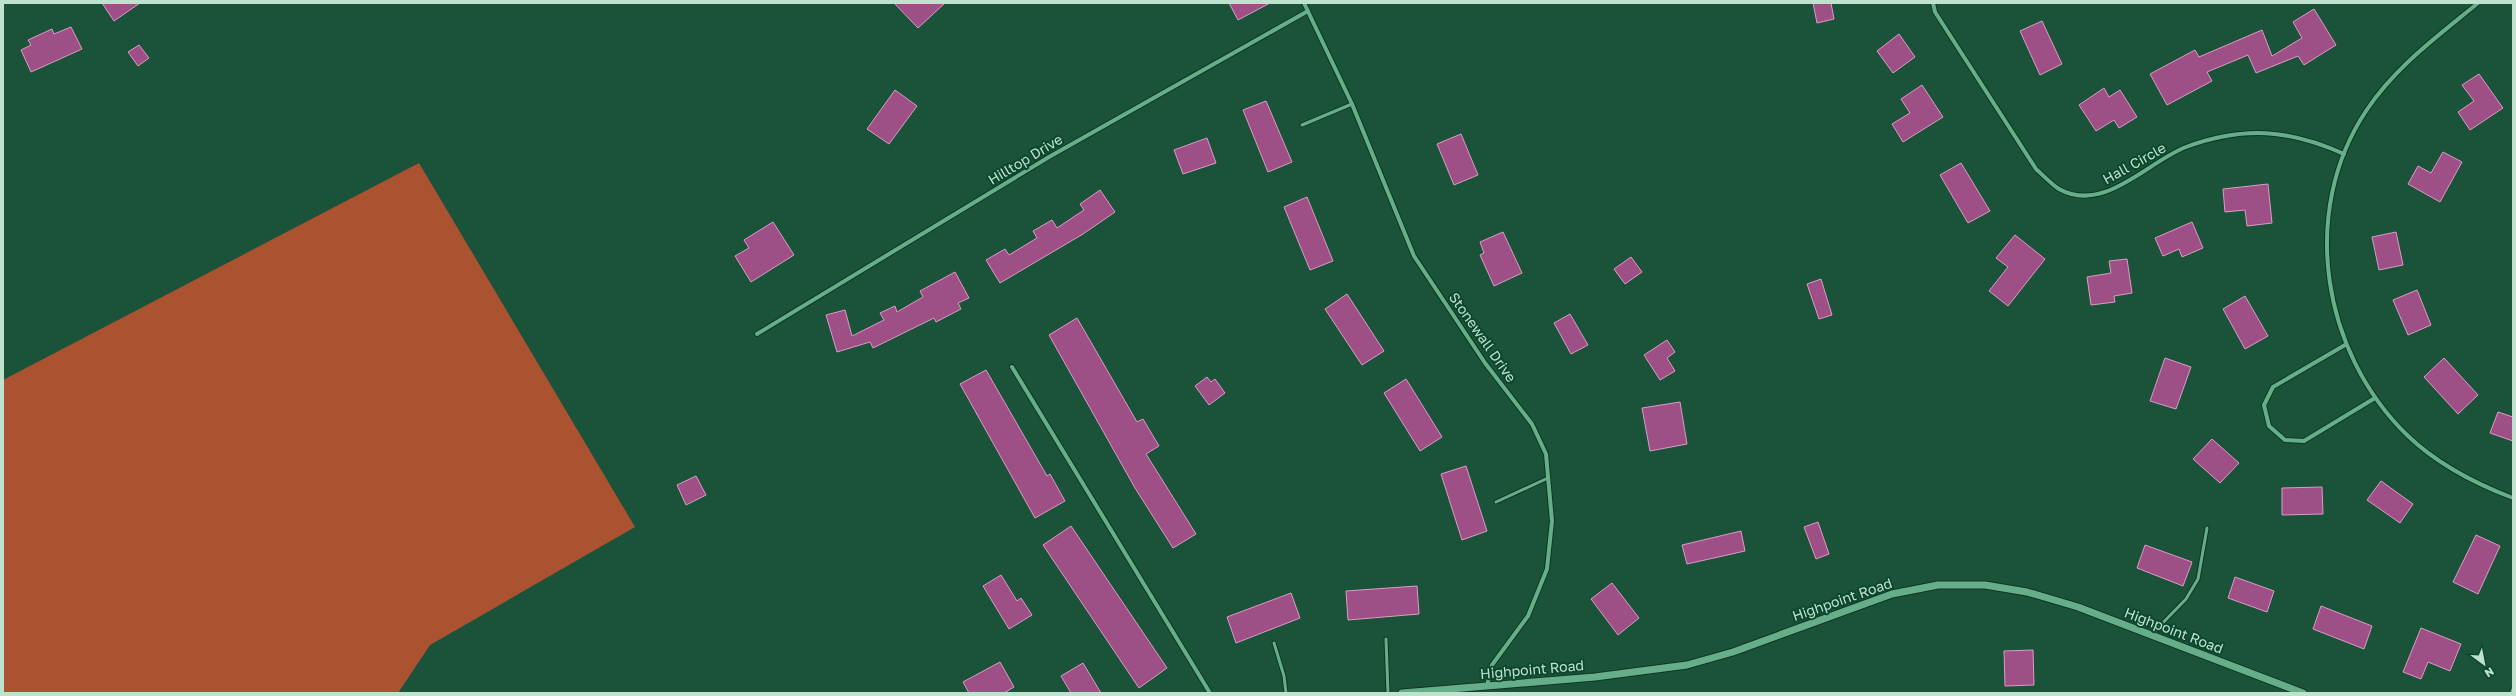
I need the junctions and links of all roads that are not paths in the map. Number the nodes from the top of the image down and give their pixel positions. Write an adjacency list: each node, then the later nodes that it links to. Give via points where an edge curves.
1 (1304, 3): 4 (street, Stonewall Drive)
2 (1933, 3): 7 (street, Hall Circle, via 1935,12 2036,169 2059,189 2082,195 2105,193 2185,148 2236,134 2264,132 2292,135)
3 (2478, 3): 7 (street, via 2393,76 2366,112)
4 (1308, 11): 5 (street, Stonewall Drive); 8 (street, Hilltop Drive, via 1049,158)
5 (1352, 104): 6 (lane); 12 (street, Stonewall Drive, via 1414,256 1486,363 1532,424 1546,454)
6 (1302, 125)
7 (2344, 154): 9 (street, via 2331,202 2326,250 2331,298)
8 (757, 334)
9 (2345, 345): 11 (street); 11 (street, via 2273,387 2264,405 2269,426 2285,440 2304,441)
10 (1012, 367): 21 (street)
11 (2375, 398): 13 (street, via 2407,436 2450,468)
12 (1548, 478): 14 (lane); 19 (street, Stonewall Drive, via 1552,521 1547,569 1528,616 1492,665)
13 (2513, 498)
14 (1496, 502)
15 (2207, 528): 16 (lane, via 2198,579 2186,599)
16 (2151, 635): 19 (street, Highpoint Road, via 2078,607 2027,592 1985,585 1938,585 1892,594 1733,652 1687,665 1595,677); 25 (street, Highpoint Road)
17 (1386, 638): 23 (lane)
18 (1274, 644): 22 (lane, via 1284,676)
19 (1488, 686): 24 (street, Highpoint Road)
20 (2513, 690): 26 (street)
21 (1210, 693)
22 (1286, 693)
23 (1388, 693)
24 (1402, 693)
25 (2303, 693)
26 (2512, 693)

